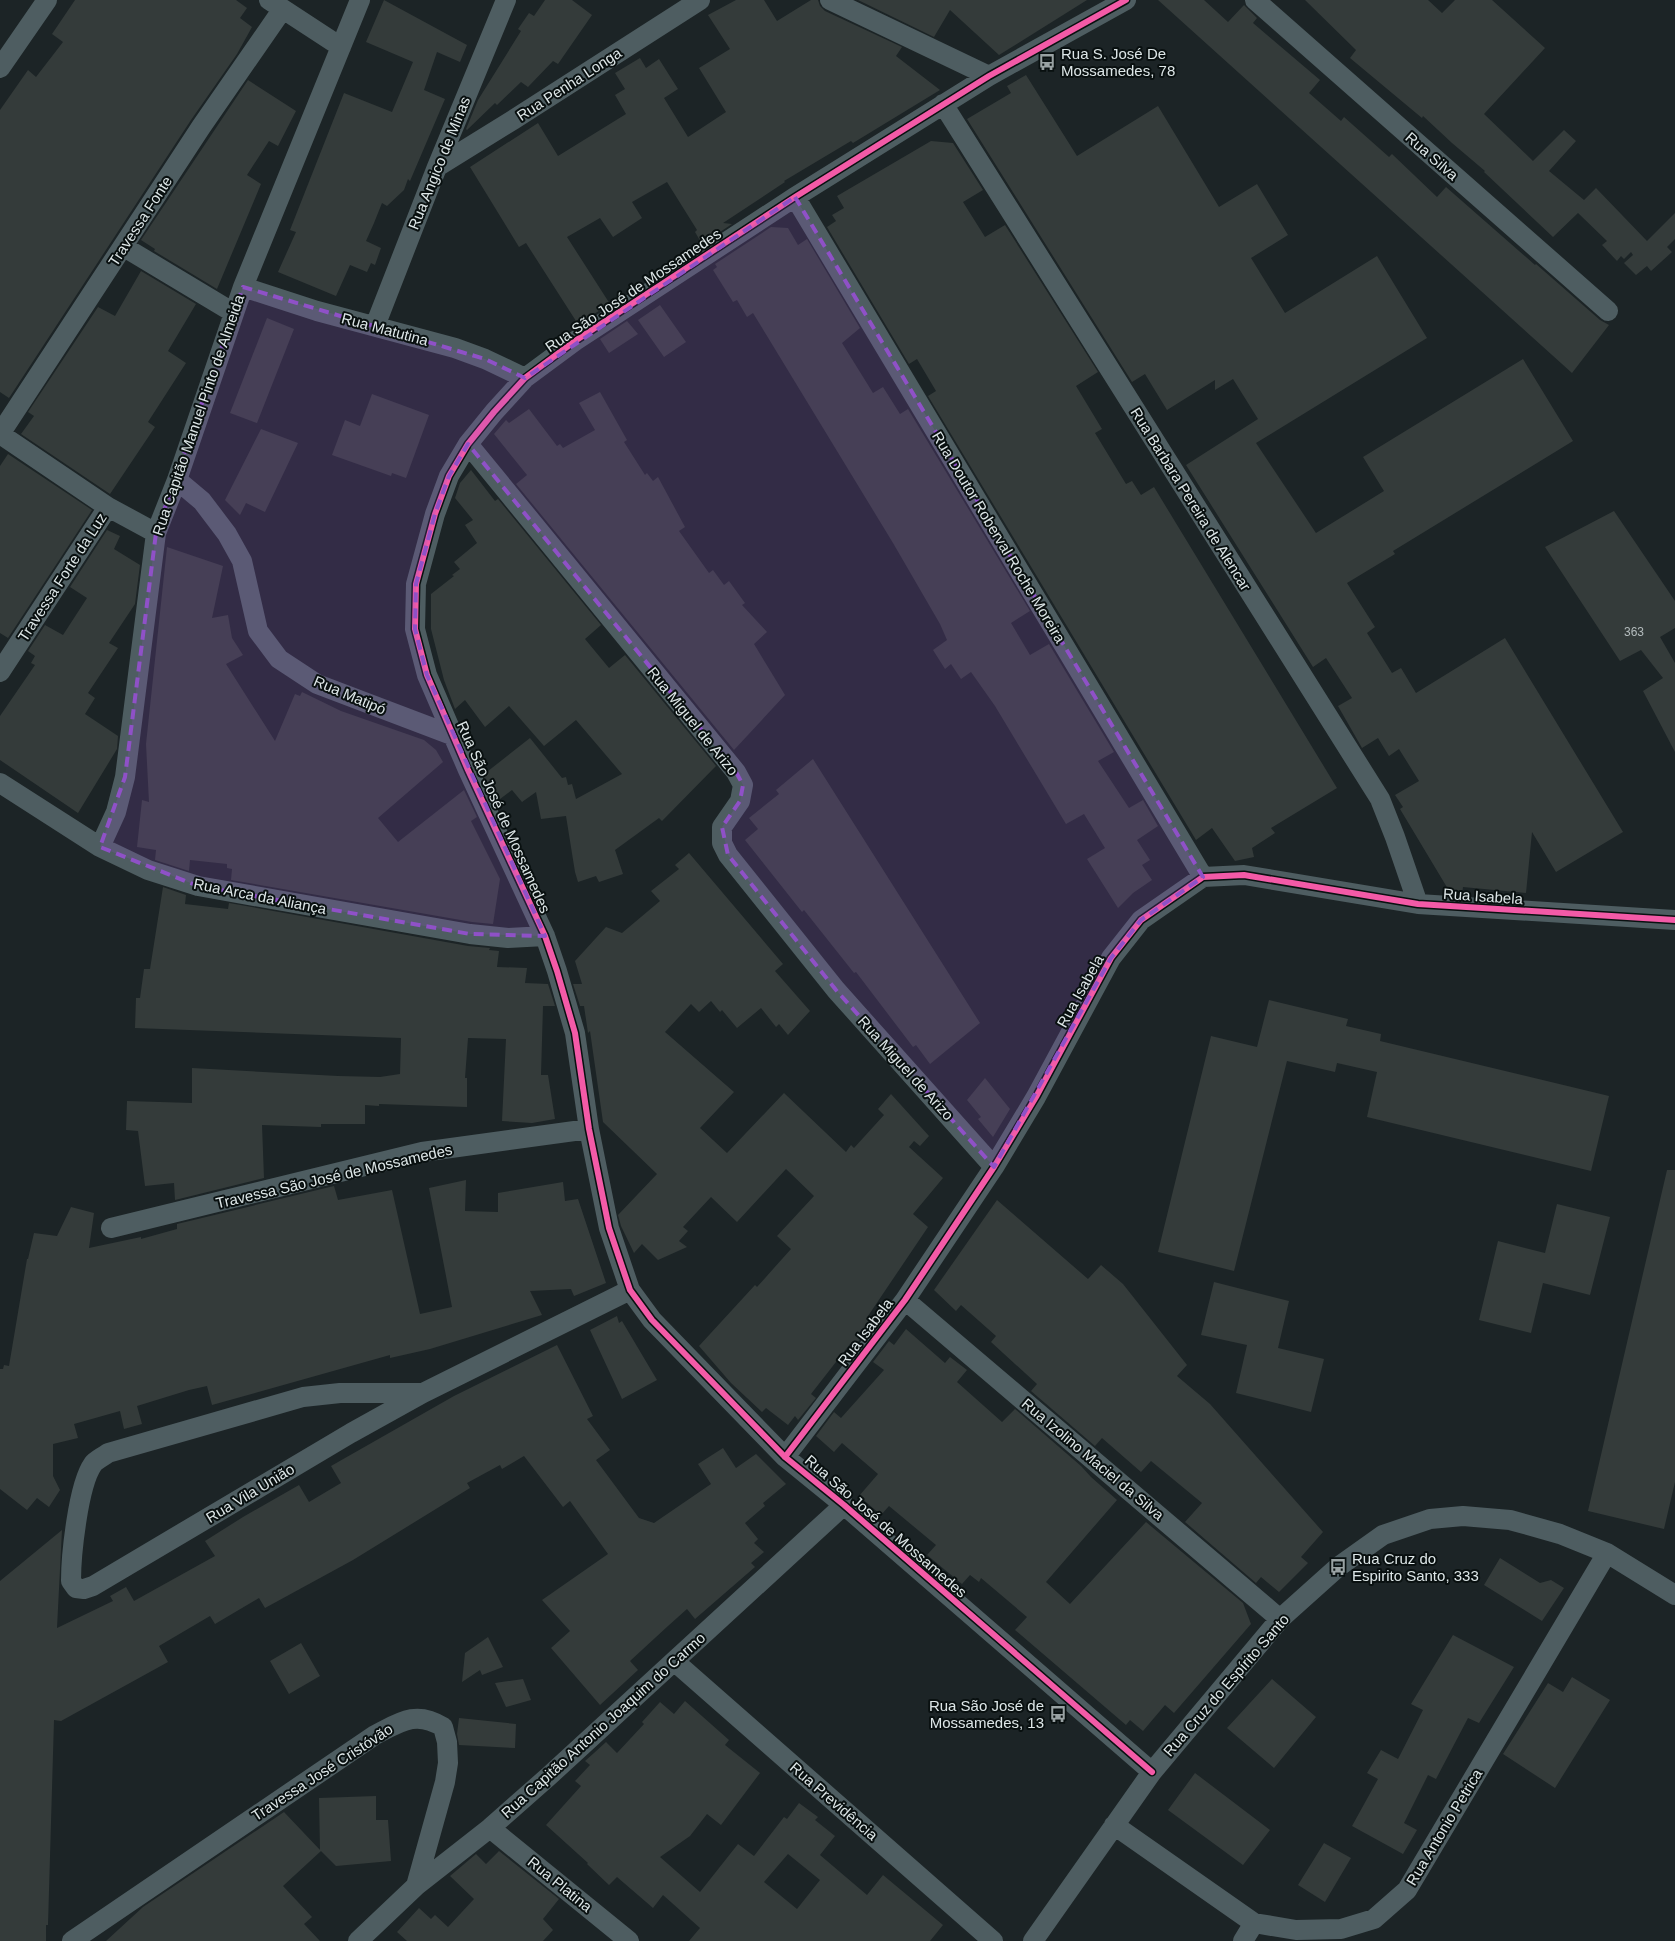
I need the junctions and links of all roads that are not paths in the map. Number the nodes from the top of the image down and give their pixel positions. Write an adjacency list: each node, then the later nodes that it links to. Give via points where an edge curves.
1 (46, 0): 10 (street)
2 (360, 0): 9 (street, Rua Capitão Manuel Pinto de Almeida)
3 (506, 0): 13 (street, Rua Angico de Minas)
4 (700, 0): 13 (street, Rua Penha Longa)
5 (830, 0): 11 (street)
6 (1126, 0): 11 (street, Rua São José de Mossamedes)
7 (1255, 0): 17 (street, Rua Silva)
8 (276, 5): 9 (street); 15 (street, Travessa Fonte)
9 (340, 47): 16 (street, Rua Capitão Manuel Pinto de Almeida)
10 (0, 68)
11 (989, 76): 12 (street, Rua São José de Mossamedes)
12 (943, 104): 14 (street, Rua São José de Mossamedes); 31 (street, Rua Barbara Pereira de Alencar, via 1380,799)
13 (436, 167): 19 (street, Rua Angico de Minas)
14 (795, 198): 20 (street, Rua São José de Mossamedes, via 575,341); 30 (street, Rua Doutor Roberval Roche Moreira)
15 (124, 247): 18 (street); 21 (street, Travessa Fonte)
16 (243, 287): 18 (street, Rua Capitão Manuel Pinto de Almeida); 19 (street, Rua Matutina)
17 (1608, 311)
18 (234, 313): 23 (street, Rua Capitão Manuel Pinto de Almeida)
19 (375, 326): 20 (street, Rua Matutina, via 455,348)
20 (525, 378): 22 (street, Rua São José de Mossamedes)
21 (0, 434): 24 (street)
22 (468, 444): 27 (street, Rua São José de Mossamedes, via 449,476 416,584 415,629 427,675); 35 (street, Rua Miguel de Arizo, via 736,772 743,785 740,801 722,827 722,843 728,855 836,990)
23 (177, 480): 25 (street, Rua Capitão Manuel Pinto de Almeida); 27 (street, Rua Matipó, via 202,501 227,534 242,561 258,631 279,659 316,684)
24 (108, 507): 25 (street); 26 (street, Travessa Forte da Luz)
25 (156, 533): 29 (street, Rua Capitão Manuel Pinto de Almeida, via 125,777 116,812)
26 (0, 672)
27 (454, 736): 33 (street, Rua São José de Mossamedes)
28 (0, 783): 29 (street, Rua Arca da Aliança)
29 (100, 847): 33 (street, Rua Arca da Aliança, via 148,870 198,886 470,934 508,938)
30 (1203, 877): 31 (street, Rua Isabela, via 1244,875); 35 (street, Rua Isabela, via 1141,920 1111,958)
31 (1418, 904): 32 (street, Rua Isabela)
32 (1675, 920)
33 (545, 936): 34 (street, Rua São José de Mossamedes, via 575,1033)
34 (589, 1129): 36 (street, Travessa São José de Mossamedes, via 422,1152); 37 (street, Rua São José de Mossamedes, via 610,1228)
35 (994, 1167): 38 (street, Rua Isabela)
36 (110, 1228)
37 (630, 1290): 39 (street, Rua Vila União); 40 (street, Rua São José de Mossamedes, via 652,1320)
38 (905, 1300): 40 (street, Rua Isabela); 44 (street, Rua Izolino Maciel da Silva)
39 (423, 1393): 39 (street, Rua Vila União, via 93,1586 76,1588 71,1581 85,1480 93,1463 108,1454 303,1396)
40 (785, 1457): 41 (street, Rua São José de Mossamedes)
41 (844, 1505): 45 (street, Rua Capitão Antonio Joaquim do Carmo); 46 (street, Rua São José de Mossamedes)
42 (1607, 1553): 43 (street, Rua Cruz do Espírito Santo); 44 (street, Rua Cruz do Espírito Santo, via 1560,1534 1510,1520 1463,1516 1430,1519 1383,1535 1338,1567); 50 (street, Rua Antonio Petrica, via 1407,1890 1374,1919 1341,1929 1296,1930)
43 (1675, 1595)
44 (1280, 1619): 46 (street, Rua Cruz do Espírito Santo)
45 (674, 1661): 48 (street, Rua Capitão Antonio Joaquim do Carmo); 54 (street, Rua Previdência)
46 (1152, 1772): 47 (street, Rua Cruz do Espírito Santo)
47 (1114, 1824): 50 (street, Rua Antonio Petrica); 55 (street, Rua Cruz do Espírito Santo)
48 (490, 1828): 49 (street, Rua Capitão Antonio Joaquim do Carmo); 53 (street, Rua Platina)
49 (416, 1886): 51 (street, Rua Capitão Antonio Joaquim do Carmo); 52 (street, Travessa José Cristóvão, via 448,1763 442,1727 432,1720 418,1718 402,1721 375,1735)
50 (1254, 1923): 56 (street)
51 (363, 1939)
52 (72, 1941)
53 (629, 1941)
54 (993, 1941)
55 (1033, 1941)
56 (1243, 1941)

